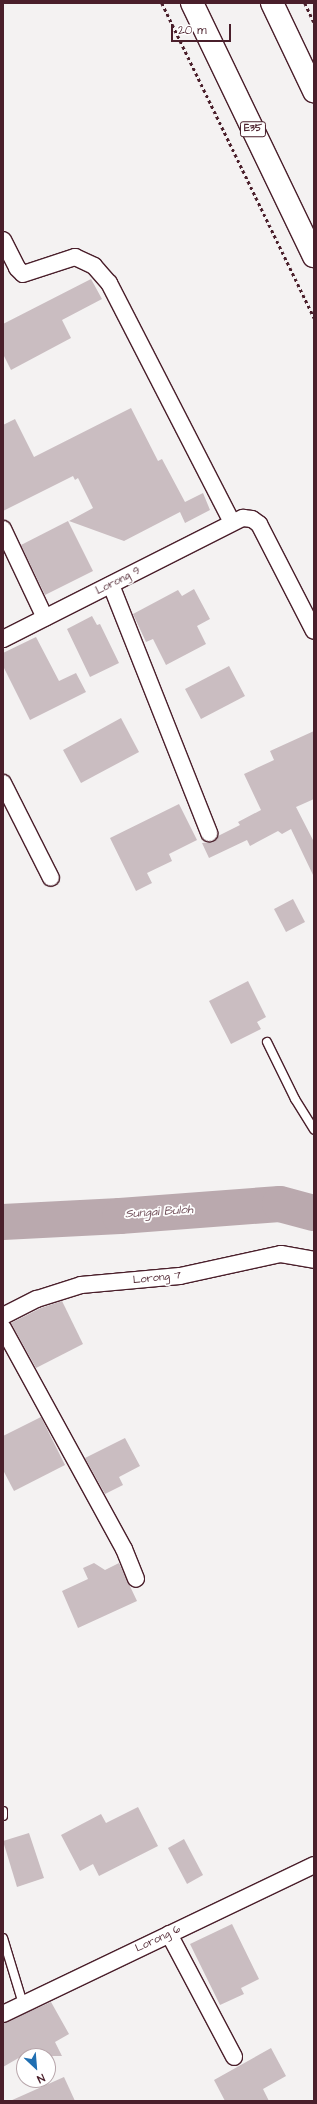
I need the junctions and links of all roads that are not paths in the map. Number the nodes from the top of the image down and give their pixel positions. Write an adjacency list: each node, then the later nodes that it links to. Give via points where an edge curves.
1 (192, 3): 5 (highway, E35)
2 (272, 3): 3 (highway)
3 (314, 91)
4 (3, 240): 6 (street, via 17,268 23,274 76,257 94,266 109,283)
5 (314, 256)
6 (232, 522): 8 (street, Lorong 9); 10 (street, Lorong 9, via 243,518 252,519 259,524)
7 (3, 528): 9 (street)
8 (111, 585): 9 (street, Lorong 9); 13 (street)
9 (45, 618): 11 (street, Lorong 9)
10 (314, 632)
11 (3, 639)
12 (3, 783): 14 (street)
13 (209, 833)
14 (52, 878)
15 (266, 1042): 16 (lane)
16 (314, 1130)
17 (314, 1260): 18 (street, Lorong 7, via 281,1254 180,1276 81,1285 37,1299)
18 (3, 1316)
19 (3, 1328): 20 (street, via 124,1549)
20 (136, 1579)
21 (3, 1811): 22 (lane)
22 (3, 1816)
23 (314, 1866): 24 (street, Lorong 6)
24 (169, 1934): 26 (street, Lorong 6); 28 (street)
25 (3, 1938): 26 (lane)
26 (23, 2004): 27 (street, Lorong 6)
27 (3, 2014)
28 (234, 2057)

